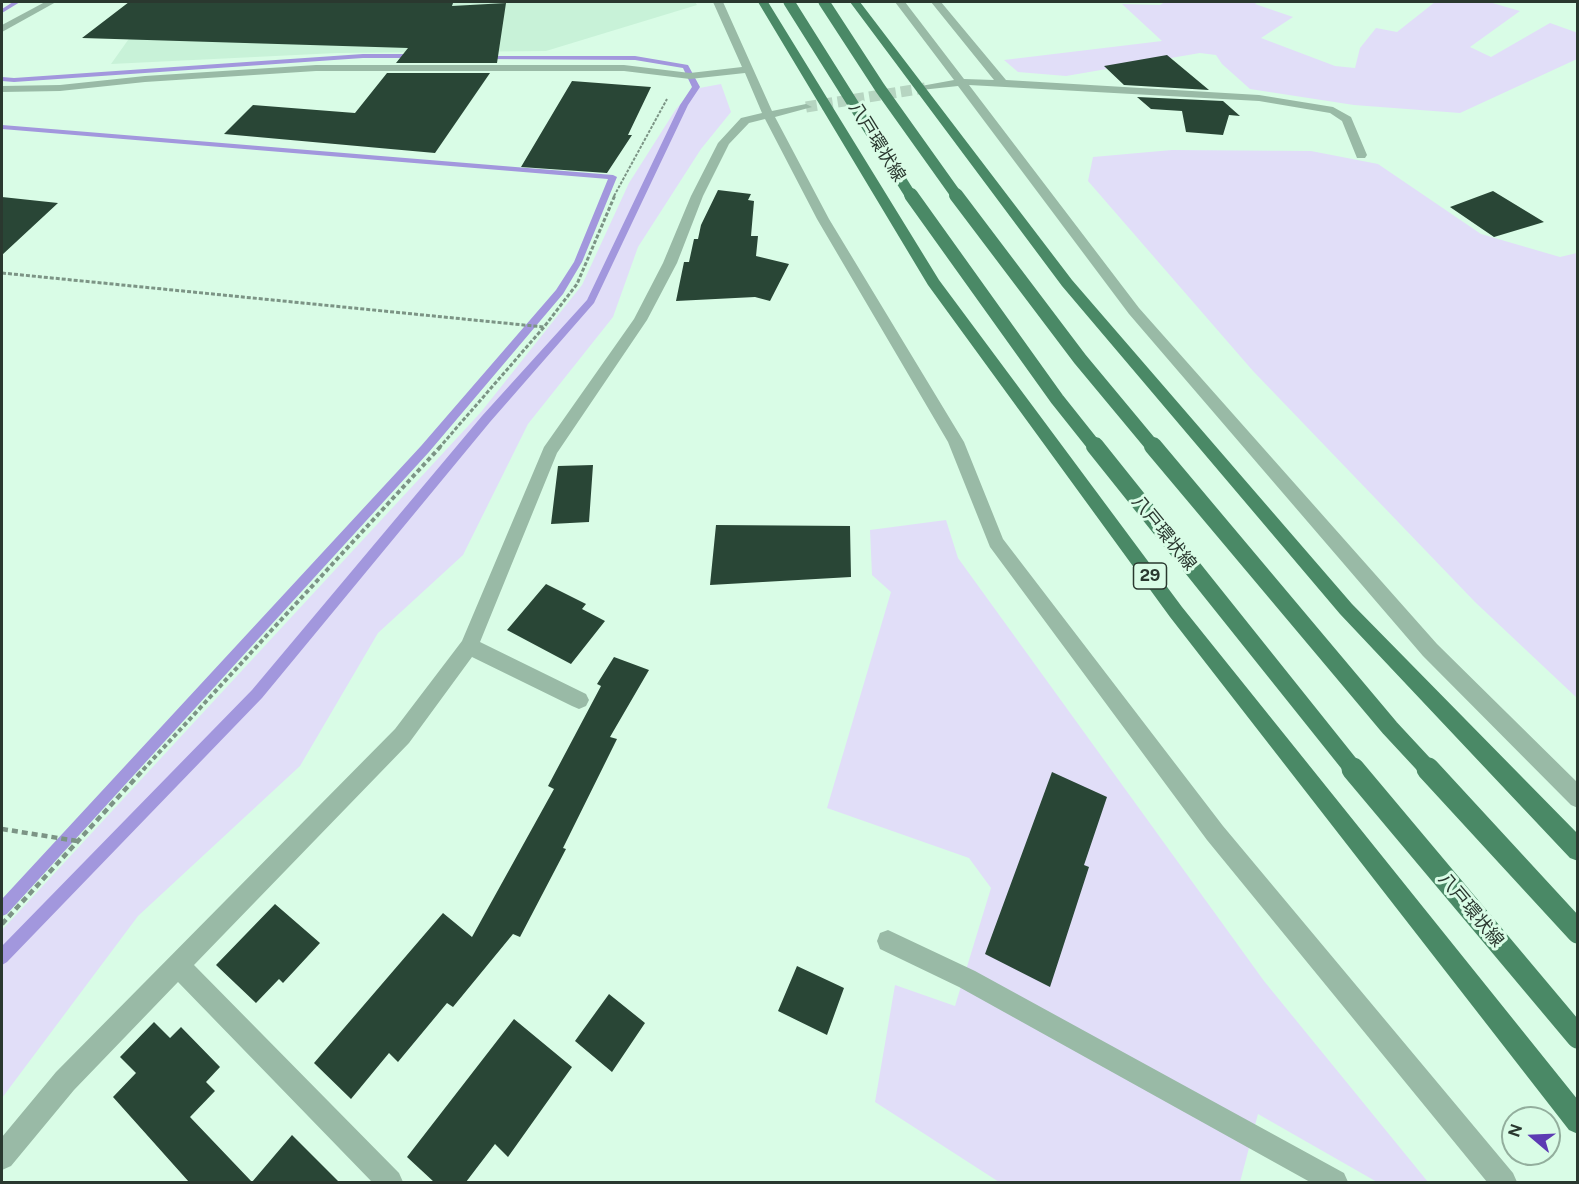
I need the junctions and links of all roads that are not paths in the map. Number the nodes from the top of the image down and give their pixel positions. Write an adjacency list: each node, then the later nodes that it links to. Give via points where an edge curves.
1 (51, 2): 9 (street)
2 (718, 2): 10 (street)
3 (763, 2): 26 (main road, 29, via 933,282 1176,612)
4 (789, 2): 25 (main road, 八戸環状線 / 29, bridge, via 927,221 1057,399 1346,761)
5 (824, 2): 22 (main road, 八戸環状線, bridge, via 981,230 1080,359 1390,728)
6 (855, 2): 21 (main road, via 1067,283 1346,609)
7 (900, 2): 11 (street)
8 (936, 2): 12 (street)
9 (2, 29)
10 (747, 70): 14 (street, via 690,76 624,68 316,68); 16 (street)
11 (963, 82): 12 (street); 13 (street); 20 (street, via 1134,311 1430,650)
12 (1003, 83): 17 (street, via 1259,98 1333,110 1347,119)
13 (925, 88)
14 (2, 89)
15 (806, 107): 16 (street)
16 (768, 114): 18 (street, via 745,120 724,143 697,196 670,264 640,320 550,451); 30 (street, via 823,219 956,442 996,542 1215,833)
17 (1361, 155)
18 (469, 646): 19 (street); 24 (street, via 402,736)
19 (579, 700)
20 (1578, 798)
21 (1578, 850)
22 (1578, 932)
23 (888, 941): 29 (street, via 967,979)
24 (178, 965): 27 (street, via 65,1081); 28 (street)
25 (1578, 1036)
26 (1578, 1122)
27 (2, 1157)
28 (390, 1182)
29 (1335, 1182)
30 (1504, 1182)

